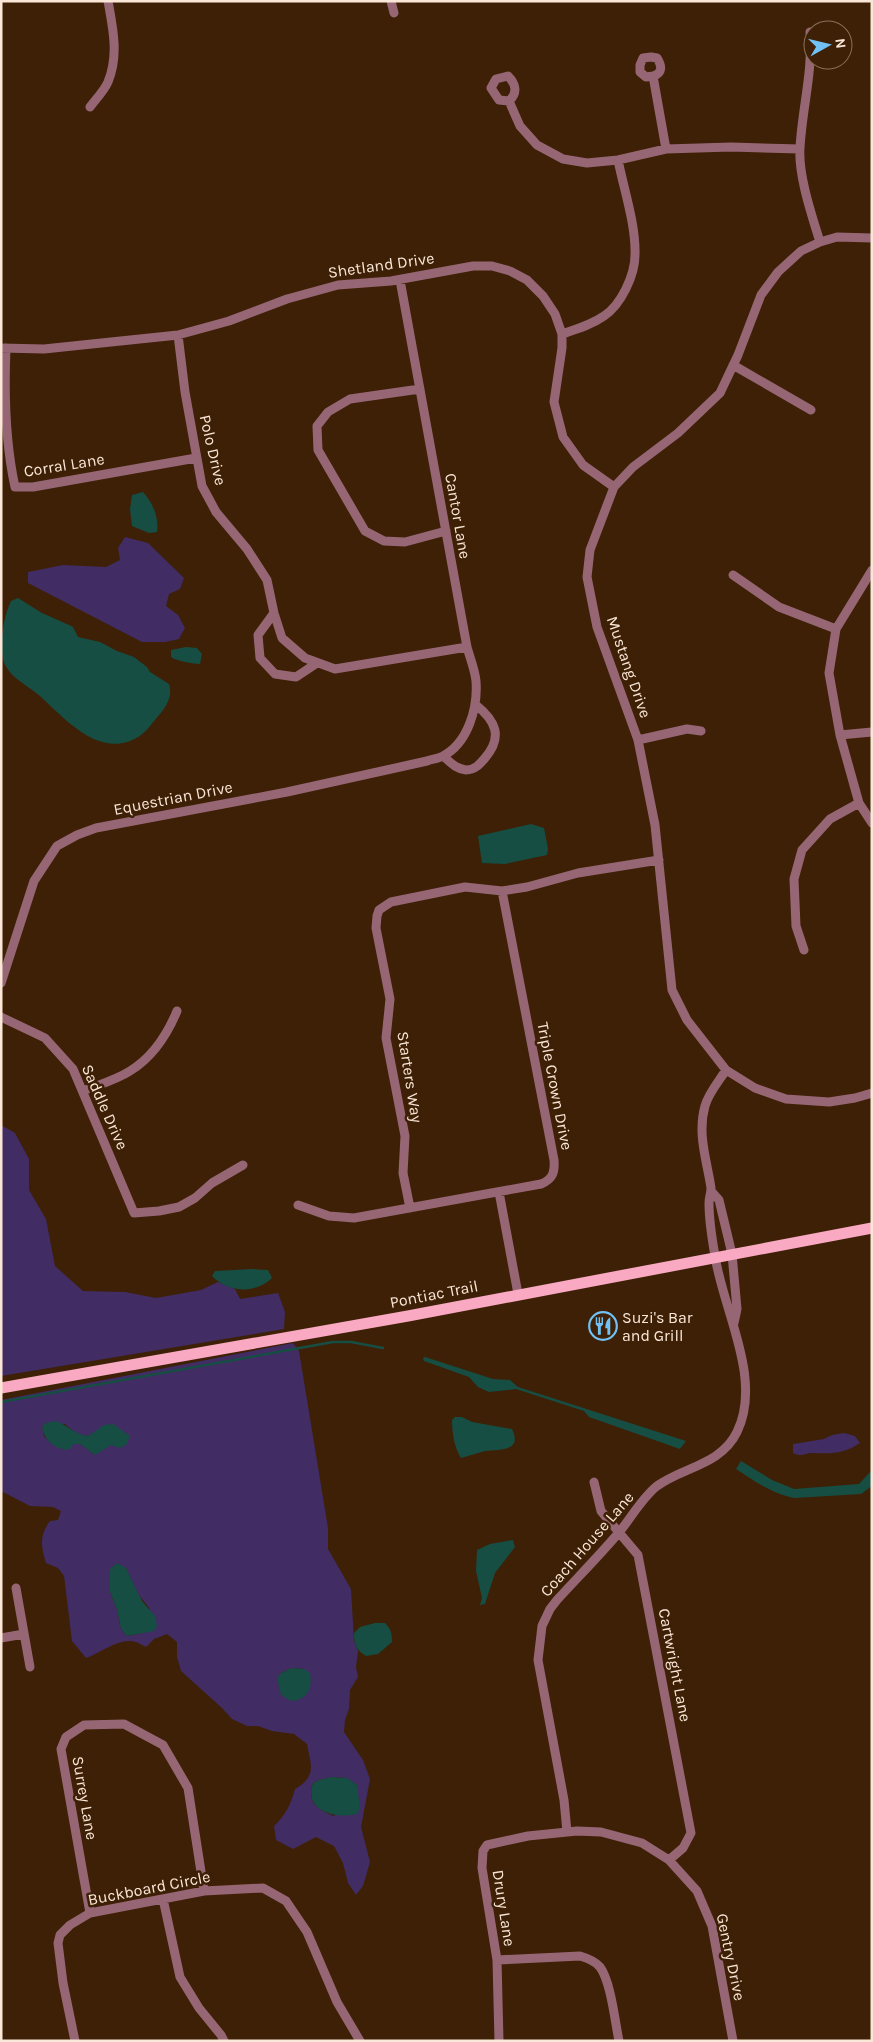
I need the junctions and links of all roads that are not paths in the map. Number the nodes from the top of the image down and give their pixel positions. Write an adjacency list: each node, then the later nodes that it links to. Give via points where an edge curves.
1 (108, 1): 7 (street, via 114,56 107,83)
2 (391, 1): 3 (street)
3 (394, 13)
4 (810, 70): 9 (street)
5 (653, 76): 8 (street)
6 (509, 100): 10 (street, via 520,126 537,145 563,159 587,163)
7 (90, 107)
8 (666, 149): 9 (street); 10 (street)
9 (800, 149): 12 (street, via 806,197)
10 (618, 160): 14 (street, via 636,256 630,281 606,315 586,327)
11 (872, 238): 12 (street, Mustang Drive, via 837,237)
12 (820, 242): 17 (street, Mustang Drive, via 801,251 778,272 760,295)
13 (400, 280): 14 (street, Shetland Drive, via 473,266 492,266 510,271 527,280 543,296 555,314); 15 (street, Shetland Drive, via 338,285); 18 (street, Cantor Lane)
14 (562, 334): 21 (street, Shetland Drive, via 554,402 562,437 583,465)
15 (178, 335): 16 (street, Shetland Drive, via 44,348); 20 (street, Polo Drive)
16 (4, 348): 20 (street, Corral Lane, via 4,395 15,487 33,487)
17 (733, 365): 19 (street); 21 (street, Mustang Drive, via 720,393)
18 (420, 389): 22 (street, Cantor Lane); 22 (street, via 350,399 328,412 317,426 318,450 365,531 384,542 405,542)
19 (811, 410)
20 (196, 458): 25 (street, Polo Drive, via 202,486 216,512 247,549 267,580)
21 (614, 487): 33 (street, Mustang Drive, via 590,550 587,577 597,627)
22 (446, 531): 27 (street, Cantor Lane)
23 (872, 570): 26 (street)
24 (733, 574): 26 (street, via 779,607)
25 (274, 613): 28 (street, Polo Drive, via 282,638 305,658); 28 (street, via 258,635 260,658 275,674 296,677)
26 (836, 629): 32 (street, via 829,673)
27 (467, 647): 28 (street, Polo Drive, via 335,669); 29 (street, Cantor Lane, via 476,679)
28 (318, 663)
29 (476, 705): 34 (street, via 469,727 454,747); 34 (street, via 488,714 495,727 496,739 492,750 478,767 467,770 456,767)
30 (701, 732): 33 (street, via 687,729)
31 (872, 732): 32 (street)
32 (840, 735): 35 (street)
33 (638, 740): 37 (street, Mustang Drive)
34 (442, 756): 40 (street, Equestrian Drive, via 287,792 96,828 77,835 57,846 34,881)
35 (859, 803): 36 (street); 39 (street, via 830,819 802,850 794,880 796,926)
36 (872, 823)
37 (659, 860): 38 (street, Starters Way, via 578,873); 43 (street, Mustang Drive, via 672,990 687,1020)
38 (502, 891): 48 (street, Triple Crown Drive, via 555,1168 546,1182); 50 (street, Starters Way, via 466,888 444,891 391,902 379,910 377,916 376,928 390,999 386,1038 404,1136 403,1173)
39 (804, 950)
40 (1, 983)
41 (177, 1011): 44 (street, via 156,1050 130,1071)
42 (1, 1017): 44 (street, Saddle Drive, via 46,1038 73,1069)
43 (726, 1070): 45 (street, Mustang Drive, via 755,1088 786,1099 829,1102); 47 (street, via 705,1105 702,1128)
44 (83, 1092): 46 (street, Saddle Drive, via 134,1213 179,1207)
45 (872, 1093)
46 (243, 1165)
47 (711, 1191): 52 (street, Coach House Lane, via 719,1200); 53 (street, Coach House Lane, via 709,1202)
48 (499, 1192): 50 (street, Triple Crown Drive); 54 (street)
49 (298, 1205): 50 (street, Triple Crown Drive, via 341,1218)
50 (410, 1208)
51 (872, 1228): 52 (main road, Pontiac Trail)
52 (732, 1254): 53 (main road, Pontiac Trail); 55 (street, Coach House Lane, via 738,1309)
53 (715, 1257): 54 (main road, Pontiac Trail); 55 (street, Coach House Lane)
54 (518, 1294): 56 (main road, Pontiac Trail)
55 (734, 1324): 58 (street, Coach House Lane, via 747,1397 736,1434 714,1458 682,1471 655,1488)
56 (1, 1388)
57 (594, 1482): 58 (street, Cartwright Lane, via 601,1511)
58 (620, 1532): 63 (street, Coach House Lane, via 550,1610 539,1641 538,1660 564,1800); 65 (street, Cartwright Lane, via 638,1555 691,1833 683,1848)
59 (16, 1588): 60 (street)
60 (24, 1634): 61 (street); 62 (street)
61 (1, 1638)
62 (30, 1667)
63 (566, 1832): 64 (street, Gentry Drive); 65 (street, Gentry Drive, via 601,1832 619,1836 642,1843)
64 (528, 1836): 69 (street, Drury Lane, via 487,1845 483,1852 482,1868)
65 (669, 1860): 75 (street, Gentry Drive, via 697,1890 712,1926)
66 (204, 1891): 67 (street, Buckboard Circle); 68 (street, Surrey Lane, via 188,1788 163,1746 124,1724 84,1725 66,1737 61,1749); 72 (street, Buckboard Circle, via 263,1888 286,1901 307,1932 338,2002)
67 (163, 1899): 68 (street, Buckboard Circle); 71 (street, via 180,1977)
68 (90, 1913): 70 (street, Buckboard Circle, via 70,1925 60,1935 58,1943)
69 (497, 1960): 73 (street, Drury Lane); 74 (street, Drury Lane, via 580,1956 592,1960 605,1977)
70 (75, 2041)
71 (224, 2041)
72 (360, 2041)
73 (499, 2041)
74 (618, 2041)
75 (732, 2041)

